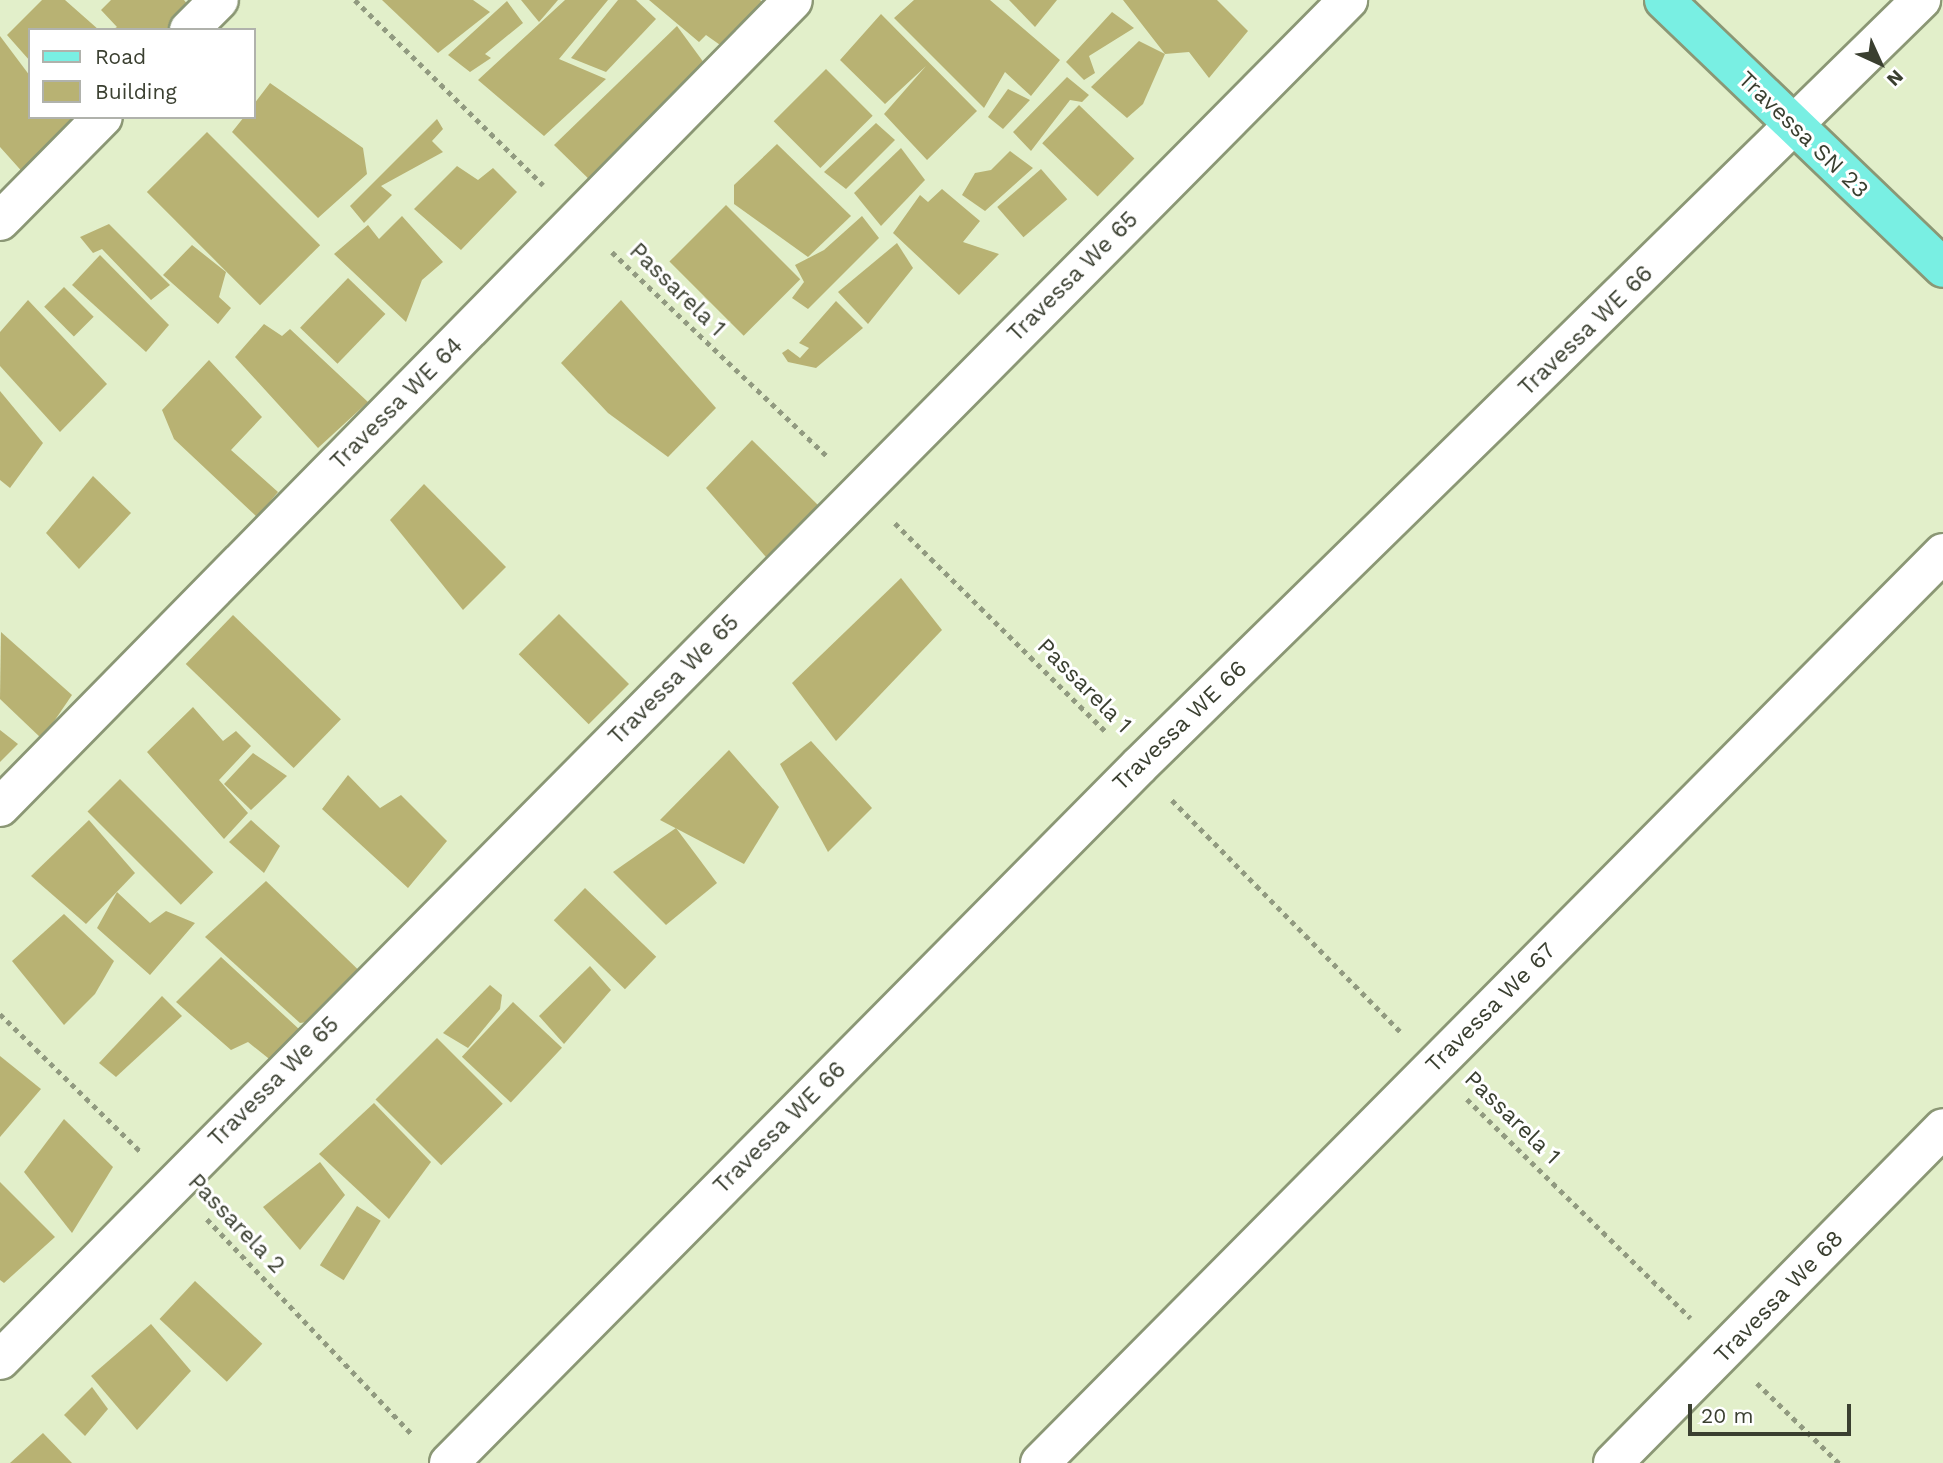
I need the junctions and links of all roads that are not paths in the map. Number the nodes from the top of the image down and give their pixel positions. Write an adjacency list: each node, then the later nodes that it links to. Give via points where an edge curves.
1 (219, 0): 6 (street)
2 (793, 0): 12 (street, Travessa WE 64)
3 (1348, 0): 14 (street, Travessa We 65)
4 (1664, 0): 8 (main road, Travessa SN 23)
5 (1921, 0): 8 (street, Travessa WE 66)
6 (191, 28)
7 (101, 119): 9 (street)
8 (1794, 128): 10 (main road, Travessa SN 23); 15 (street, Travessa WE 66)
9 (0, 221)
10 (1943, 268)
11 (1943, 553): 16 (street, Travessa We 67)
12 (0, 807)
13 (1943, 1128): 17 (street, Travessa We 68)
14 (0, 1360)
15 (435, 1453)
16 (1040, 1463)
17 (1613, 1463)

